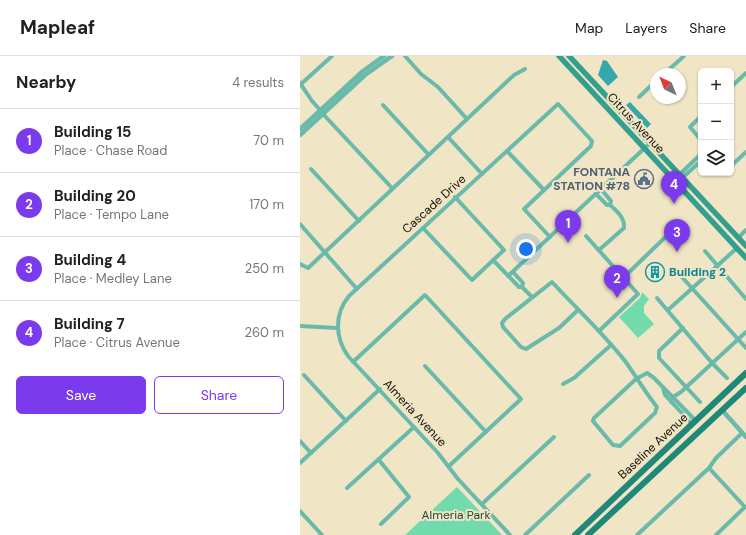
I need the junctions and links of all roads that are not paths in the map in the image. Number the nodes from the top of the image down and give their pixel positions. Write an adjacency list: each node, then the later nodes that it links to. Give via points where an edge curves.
1 (332, 56): 11 (street)
2 (384, 56): 16 (street, via 363,71)
3 (392, 56): 16 (street, via 365,75)
4 (405, 56): 17 (street)
5 (559, 56): 24 (main road, Citrus Avenue)
6 (569, 56): 23 (main road, Citrus Avenue)
7 (681, 57): 8 (street)
8 (670, 68)
9 (525, 69): 17 (street, via 514,75)
10 (746, 73): 12 (street)
11 (300, 83): 16 (street)
12 (734, 84)
13 (650, 87): 14 (street)
14 (639, 97)
15 (383, 105): 27 (street)
16 (322, 112): 19 (street); 20 (street); 34 (street)
17 (467, 119): 21 (street)
18 (698, 119): 22 (street, via 690,127)
19 (300, 129)
20 (300, 135)
21 (448, 136): 27 (street); 32 (street)
22 (698, 136)
23 (650, 143): 24 (street); 33 (main road, Citrus Avenue)
24 (644, 148): 35 (street); 49 (main road, Citrus Avenue)
25 (507, 151): 32 (street, Cascade Drive); 36 (street); 36 (street, Cascade Drive, via 558,104 592,141 591,146)
26 (746, 152): 30 (street)
27 (428, 154): 34 (street)
28 (698, 157): 33 (street)
29 (698, 163): 33 (street)
30 (734, 163)
31 (311, 169): 40 (street)
32 (482, 174): 38 (street, Cascade Drive)
33 (681, 176): 47 (main road, Citrus Avenue)
34 (392, 188): 40 (street)
35 (600, 189): 37 (street); 39 (street, via 611,201)
36 (544, 190): 46 (street, via 524,209)
37 (596, 194): 39 (street); 46 (street)
38 (455, 198): 43 (street, Cascade Drive); 54 (street, via 504,250)
39 (611, 206): 50 (street, via 625,222 624,228)
40 (359, 221): 51 (street)
41 (680, 223): 60 (street)
42 (300, 224): 51 (street)
43 (423, 228): 54 (street, via 472,280); 63 (street, Cascade Drive)
44 (746, 230): 47 (street)
45 (586, 236): 50 (street)
46 (550, 237): 57 (street)
47 (738, 238): 48 (main road, Citrus Avenue)
48 (746, 246)
49 (737, 248): 53 (main road, Citrus Avenue); 56 (street)
50 (599, 250): 60 (street)
51 (326, 251): 55 (street, via 308,268); 63 (street)
52 (705, 251): 56 (street)
53 (746, 258)
54 (493, 260): 58 (street)
55 (300, 264)
56 (717, 265): 62 (street); 66 (street)
57 (513, 272): 58 (street); 61 (street, via 523,283)
58 (508, 276): 61 (street, via 519,287)
59 (681, 276): 62 (street)
60 (624, 277): 72 (street, via 638,294)
61 (522, 286): 64 (street)
62 (692, 288): 68 (street); 74 (street)
63 (357, 289): 70 (street, Cascade Drive, via 343,305)
64 (532, 297): 67 (street, via 552,282); 67 (street, via 502,323 521,347 526,349 558,328)
65 (657, 298): 68 (street)
66 (746, 299)
67 (578, 310): 72 (street)
68 (668, 310): 71 (street)
69 (300, 326): 70 (street)
70 (337, 328): 77 (street, Almeria Avenue, via 343,348)
71 (683, 328): 78 (street); 85 (street, via 660,351 659,358)
72 (599, 331): 75 (street)
73 (746, 332): 74 (street)
74 (738, 340): 76 (street); 78 (street)
75 (611, 345): 83 (street, via 626,362); 84 (street, via 574,378)
76 (746, 348)
77 (353, 362): 87 (street, Almeria Avenue); 94 (street, via 425,295 521,399)
78 (712, 363): 82 (street); 85 (street)
79 (425, 366): 94 (street)
80 (746, 373): 92 (main road, Baseline Avenue)
81 (304, 375): 91 (street)
82 (727, 378)
83 (636, 379): 83 (street, via 593,421 613,445 620,446 655,413 657,407); 88 (street, via 642,374 647,374 663,388 665,395)
84 (563, 384)
85 (686, 387): 88 (street, via 681,395); 89 (street)
86 (746, 388): 90 (main road, Baseline Avenue)
87 (380, 389): 91 (street); 93 (street, Almeria Avenue)
88 (674, 399): 92 (street)
89 (700, 402)
90 (722, 410): 95 (street); 113 (main road, Baseline Avenue)
91 (346, 421): 98 (street)
92 (694, 422): 112 (main road, Baseline Avenue)
93 (414, 426): 99 (street); 101 (street, Almeria Avenue)
94 (486, 432): 101 (street)
95 (744, 435): 102 (street, via 716,458)
96 (554, 437): 105 (street)
97 (300, 441): 98 (street)
98 (311, 453): 100 (street)
99 (379, 460): 104 (street); 108 (street, via 409,497)
100 (300, 463)
101 (448, 466): 105 (street, Almeria Avenue)
102 (709, 468): 106 (street); 114 (street)
103 (589, 475): 111 (street)
104 (347, 488)
105 (482, 504): 110 (street, Almeria Avenue)
106 (745, 507): 115 (street)
107 (300, 511): 109 (street)
108 (381, 524)
109 (322, 535)
110 (510, 535)
111 (525, 535)
112 (575, 535)
113 (588, 535)
114 (637, 535)
115 (716, 535)

